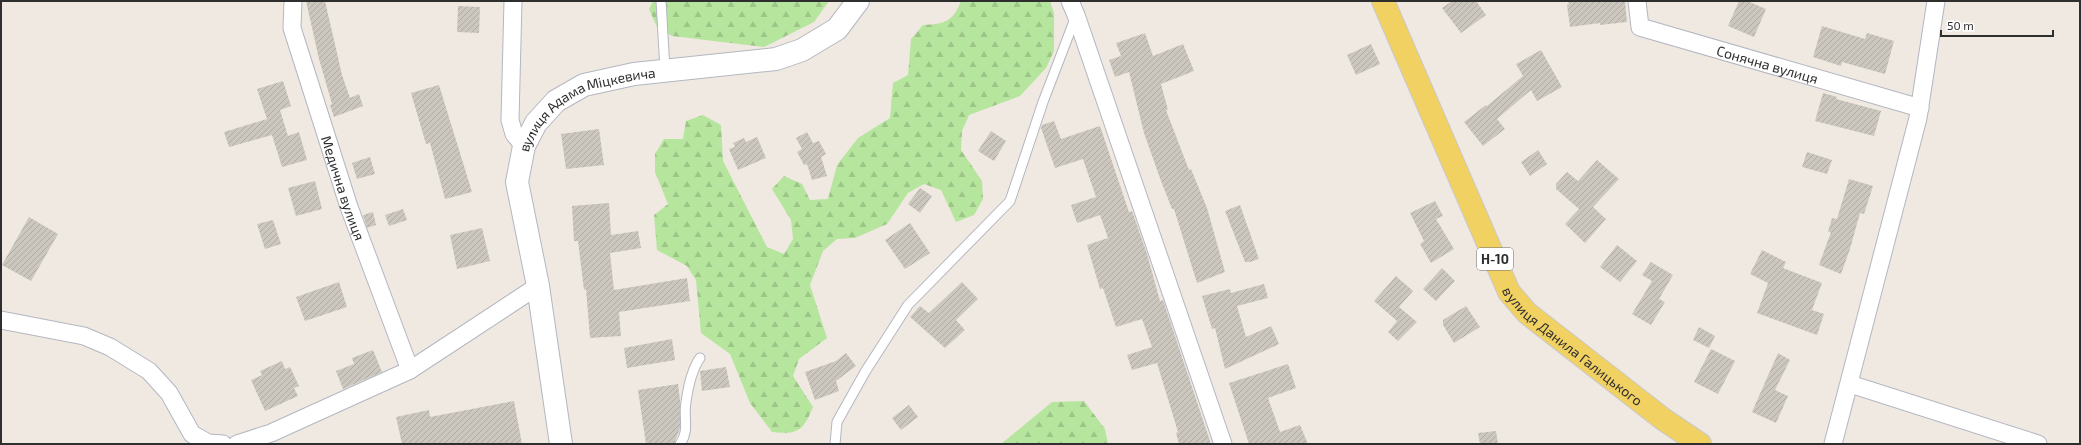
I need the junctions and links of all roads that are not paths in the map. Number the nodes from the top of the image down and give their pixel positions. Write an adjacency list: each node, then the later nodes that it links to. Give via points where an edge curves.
1 (293, 1): 15 (street, Медична вулиця, via 292,28 344,192)
2 (513, 1): 11 (street, via 510,120 514,134)
3 (661, 1): 9 (lane)
4 (858, 1): 9 (street, вулиця Адама Міцкевича, via 837,29 802,50 776,59)
5 (1383, 1): 23 (main road, вулиця Данила Галицького / Н-10, via 1509,292 1527,313 1663,419)
6 (1637, 1): 10 (street, Сонячна вулиця, via 1640,27)
7 (1936, 1): 10 (street)
8 (1073, 8): 21 (lane, via 1010,201 908,305 865,372 837,422); 22 (street)
9 (665, 70): 11 (street, вулиця Адама Міцкевича, via 584,85 556,101 536,123)
10 (1920, 108): 16 (street)
11 (524, 146): 12 (street, вулиця Адама Міцкевича, via 517,182)
12 (538, 286): 15 (street); 19 (street, вулиця Адама Міцкевича)
13 (1, 320): 17 (street, via 84,336 110,347 149,371 169,393 192,434 208,443)
14 (700, 358): 20 (lane, via 695,365 685,403 686,432)
15 (410, 370): 18 (street, via 271,434)
16 (1850, 384): 24 (street); 25 (street)
17 (223, 444)
18 (237, 444)
19 (561, 444)
20 (680, 444)
21 (835, 444)
22 (1223, 444)
23 (1700, 444)
24 (1833, 444)
25 (2038, 444)

